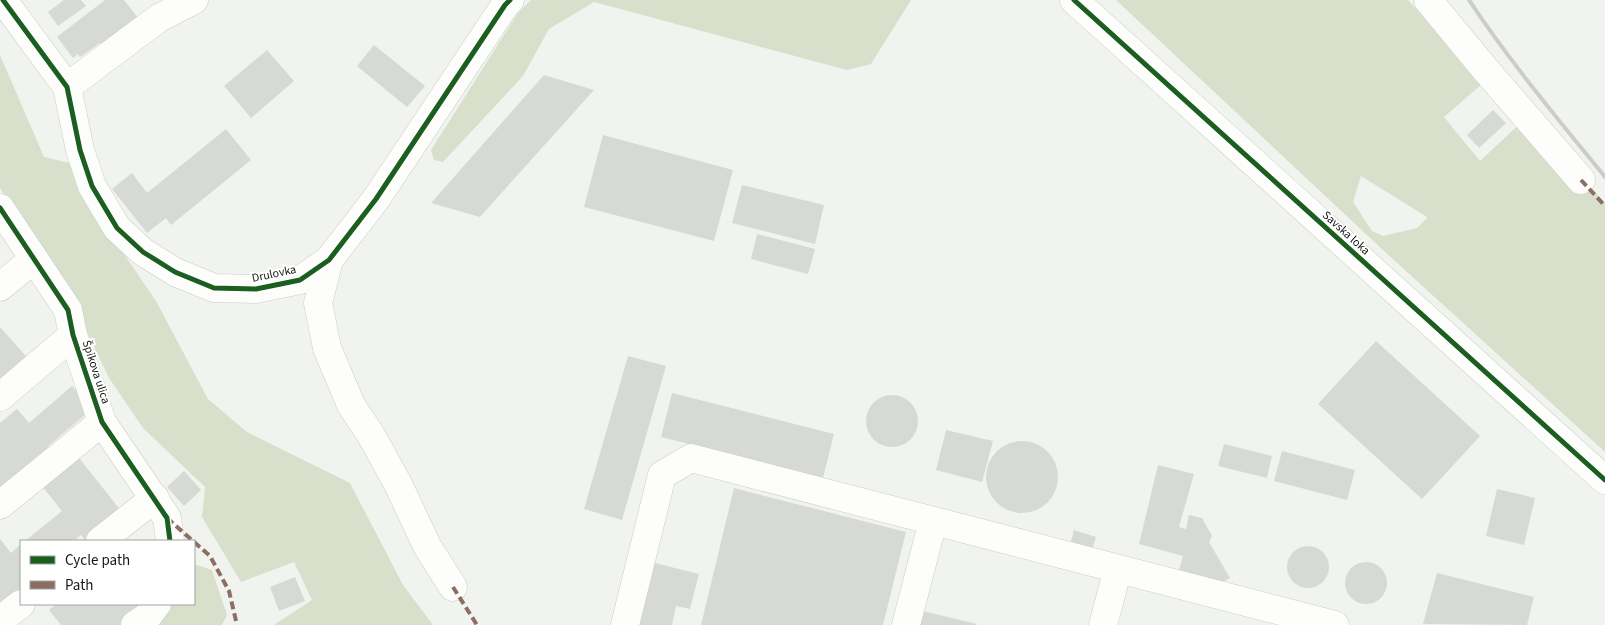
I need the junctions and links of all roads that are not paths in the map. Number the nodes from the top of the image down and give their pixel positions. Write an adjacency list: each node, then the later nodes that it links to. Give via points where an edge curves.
1 (3, 0): 6 (street, Drulovka)
2 (194, 0): 6 (street, via 160,18)
3 (510, 0): 10 (street, Drulovka, via 376,199)
4 (1074, 0): 15 (street, Savska loka)
5 (1428, 0): 7 (street)
6 (68, 87): 10 (street, Drulovka, via 80,150 92,186 117,228 143,252 175,272 214,288 256,289 300,280)
7 (1581, 180)
8 (0, 208): 9 (street, Špikova ulica)
9 (34, 259): 11 (street); 12 (street, Špikova ulica, via 68,310)
10 (329, 260): 22 (street, via 318,303 327,348 351,405 376,444 427,546)
11 (0, 287)
12 (73, 335): 13 (street, Špikova ulica); 14 (street, Špikova ulica)
13 (0, 397)
14 (102, 422): 16 (street, Špikova ulica); 17 (street, Špikova ulica)
15 (1605, 480)
16 (154, 498): 19 (street); 20 (street, Špikova ulica, via 167,518)
17 (0, 505)
18 (933, 521): 21 (street); 27 (street, via 690,458 662,475); 28 (street)
19 (101, 540)
20 (170, 540)
21 (1118, 569): 29 (street); 30 (street)
22 (452, 587)
23 (20, 605): 25 (street)
24 (155, 605): 26 (street)
25 (0, 620)
26 (135, 625)
27 (625, 625)
28 (906, 625)
29 (1103, 625)
30 (1336, 625)

